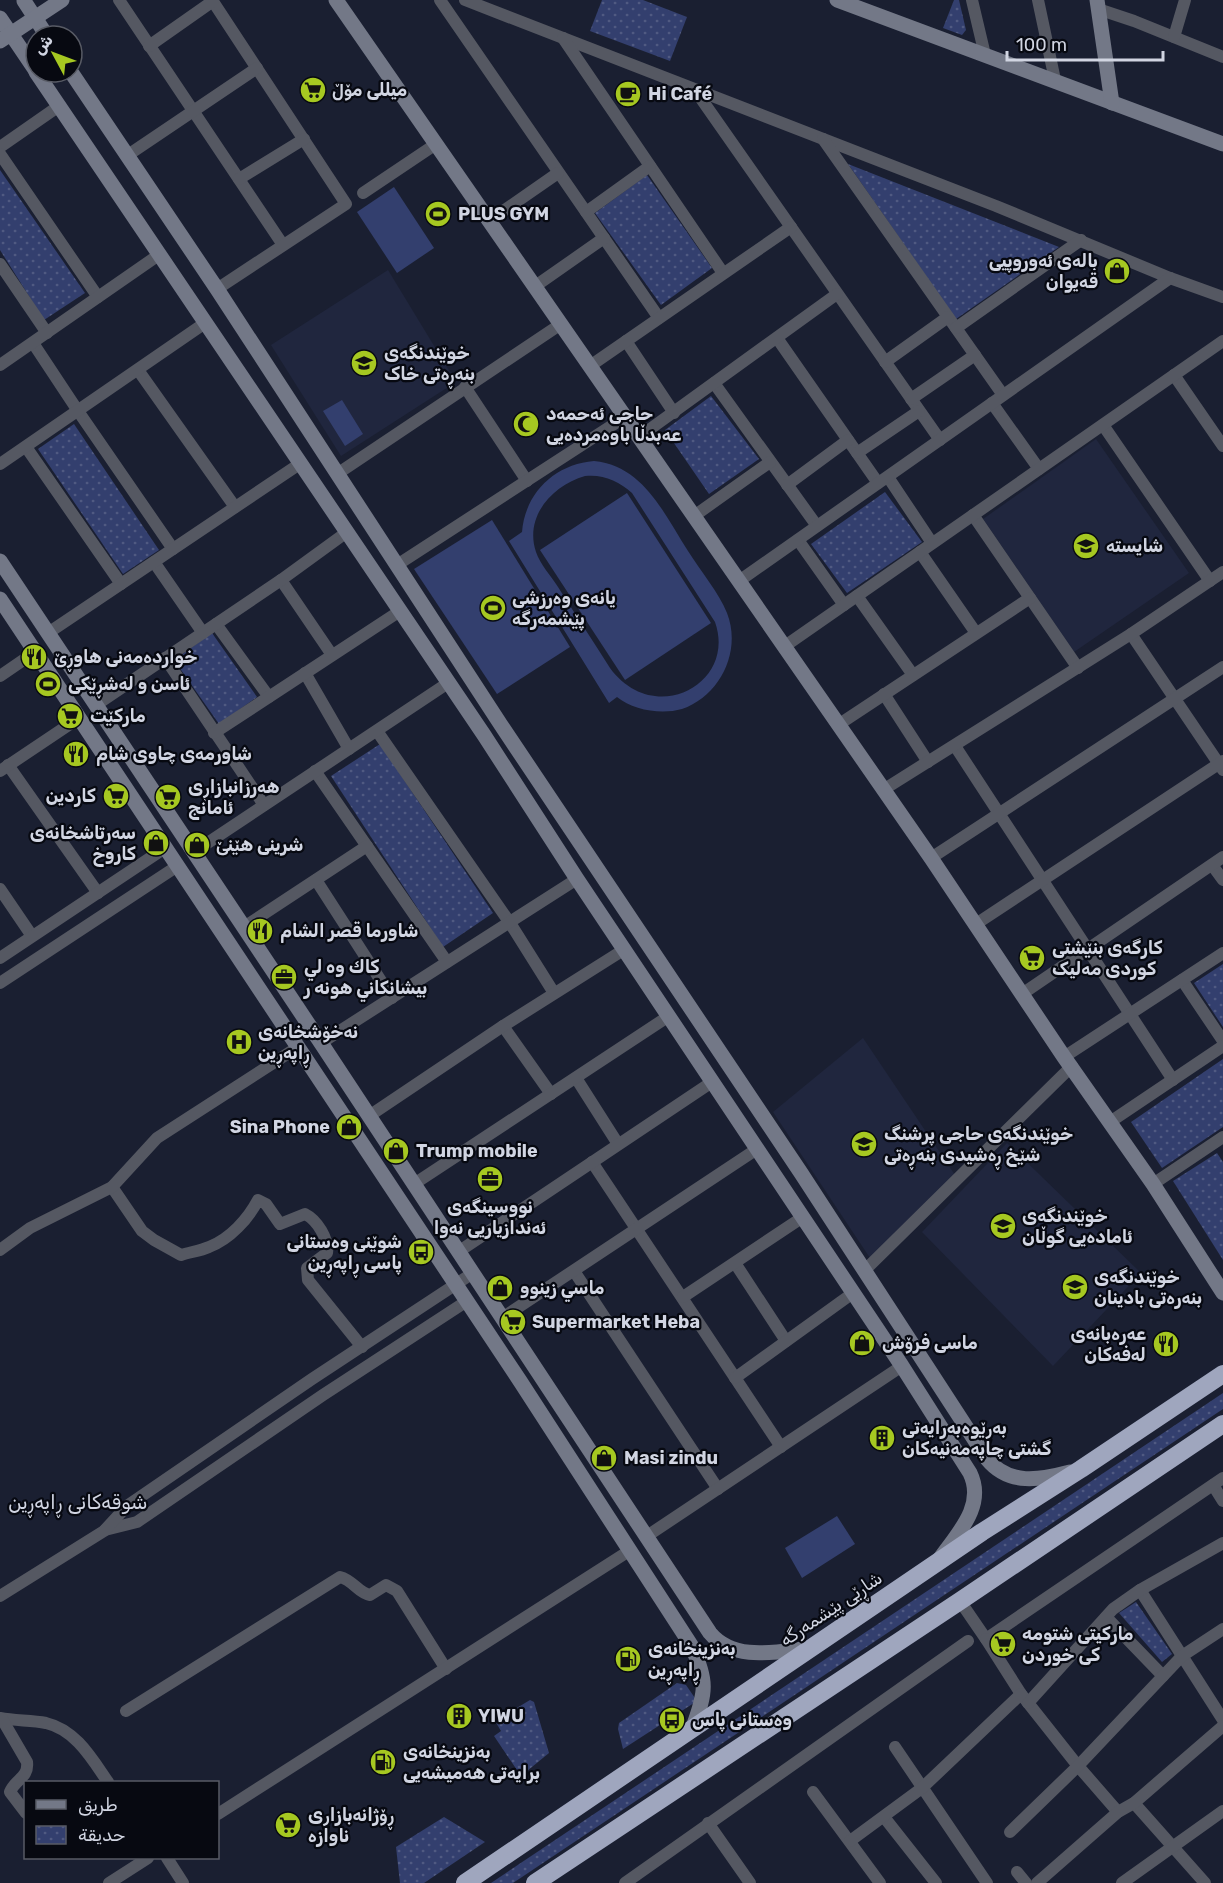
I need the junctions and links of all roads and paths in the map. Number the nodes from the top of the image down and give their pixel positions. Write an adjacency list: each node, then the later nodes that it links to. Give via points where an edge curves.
1 (62, 0): 15 (street)
2 (119, 0): 20 (street)
3 (336, 0): 34 (street)
4 (441, 0): 40 (street)
5 (465, 0): 19 (street)
6 (837, 0): 12 (street)
7 (972, 0): 21 (street)
8 (1038, 0): 25 (street)
9 (1185, 0): 17 (street)
10 (25, 1): 14 (street); 15 (street)
11 (212, 1): 20 (street); 24 (street)
12 (853, 3): 21 (street)
13 (1097, 4): 17 (street); 29 (street)
14 (0, 17): 18 (street)
15 (35, 18): 16 (street); 18 (street)
16 (39, 24)
17 (1174, 37): 22 (street)
18 (6, 38): 23 (street)
19 (563, 38): 28 (street); 39 (street)
20 (149, 46): 31 (street)
21 (985, 55): 25 (street)
22 (1223, 57)
23 (24, 58)
24 (257, 68): 31 (street); 33 (street)
25 (1055, 80): 29 (street)
26 (44, 84): 30 (street)
27 (79, 84): 38 (street)
28 (695, 90): 32 (street); 45 (street)
29 (1112, 103): 35 (street)
30 (60, 106): 36 (street); 49 (street)
31 (194, 112): 38 (street); 41 (street)
32 (822, 138): 47 (street); 58 (street)
33 (304, 139): 41 (street); 48 (street, via 346,204)
34 (436, 144): 42 (street); 44 (street)
35 (1223, 144)
36 (0, 147)
37 (0, 154): 56 (street)
38 (128, 155): 54 (street)
39 (650, 166): 43 (street); 51 (street)
40 (558, 173): 43 (street); 44 (street)
41 (238, 178): 48 (street)
42 (363, 193)
43 (586, 212): 46 (street)
44 (489, 221): 53 (street)
45 (791, 227): 51 (street); 55 (street)
46 (604, 238): 53 (street); 59 (street)
47 (1081, 240): 52 (street); 62 (street)
48 (283, 245): 54 (street)
49 (160, 254): 56 (street); 60 (street)
50 (0, 264): 63 (street)
51 (723, 273): 59 (street)
52 (1170, 278): 57 (street); 76 (street)
53 (534, 287): 61 (street)
54 (217, 289): 84 (street)
55 (837, 294): 64 (street); 69 (street)
56 (98, 297): 63 (street)
57 (1223, 297)
58 (948, 317): 62 (street); 69 (street)
59 (659, 318): 65 (street)
60 (205, 323): 72 (street); 86 (street)
61 (561, 324): 71 (street); 75 (street)
62 (956, 328): 68 (street)
63 (47, 333): 67 (street)
64 (777, 338): 74 (street); 87 (street)
65 (626, 341): 71 (street); 81 (street)
66 (1223, 341): 73 (street)
67 (33, 343): 70 (street); 79 (street)
68 (975, 355): 76 (street); 77 (street)
69 (885, 362): 77 (street)
70 (0, 365)
71 (590, 366): 82 (street)
72 (138, 370): 79 (street); 100 (street)
73 (1174, 375): 83 (street); 89 (street)
74 (714, 383): 81 (street); 92 (street)
75 (465, 387): 96 (street); 98 (street)
76 (1004, 396): 78 (street)
77 (911, 399): 80 (street)
78 (992, 403): 88 (street); 95 (street)
79 (78, 411): 90 (street); 107 (street)
80 (919, 411): 88 (street); 91 (street)
81 (674, 412): 85 (street)
82 (625, 417): 85 (street); 98 (street)
83 (1103, 425): 95 (street); 115 (street)
84 (305, 426): 86 (street); 96 (street)
85 (639, 437): 102 (street)
86 (286, 439): 93 (street)
87 (848, 440): 91 (street); 99 (street)
88 (940, 440): 97 (street)
89 (1223, 446)
90 (26, 447): 94 (street); 116 (street)
91 (857, 453): 97 (street)
92 (770, 462): 99 (street); 102 (street)
93 (301, 463): 100 (street); 104 (street)
94 (0, 464)
95 (1039, 469): 101 (street)
96 (337, 474): 111 (street)
97 (883, 480): 103 (street); 106 (street)
98 (527, 481): 111 (street)
99 (787, 485): 103 (street)
100 (235, 507): 107 (street)
101 (973, 515): 106 (street); 118 (street)
102 (694, 516): 114 (street)
103 (817, 526): 105 (street)
104 (347, 532): 113 (street); 121 (street)
105 (798, 540): 114 (street); 120 (street)
106 (932, 543): 108 (street)
107 (173, 549): 110 (street)
108 (920, 552): 117 (street); 125 (street)
109 (0, 561): 123 (street)
110 (154, 562): 116 (street); 124 (street)
111 (397, 565): 142 (street)
112 (1223, 572): 115 (street)
113 (281, 580): 122 (street); 129 (street)
114 (739, 581): 127 (street)
115 (1210, 581): 126 (street)
116 (121, 584): 123 (street)
117 (857, 596): 120 (street); 134 (street)
118 (1030, 598): 125 (street); 132 (street)
119 (0, 599): 128 (street)
120 (844, 605): 127 (street)
121 (400, 611): 129 (street); 136 (street)
122 (216, 624): 124 (street); 138 (street)
123 (48, 633): 140 (street)
124 (203, 633): 130 (street)
125 (976, 633): 134 (street)
126 (1131, 634): 132 (street); 139 (street)
127 (785, 646): 143 (street)
128 (35, 652): 135 (street); 141 (street)
129 (332, 655): 133 (street)
130 (165, 658): 140 (street); 145 (street)
131 (1223, 667): 139 (street)
132 (1078, 668): 147 (street)
133 (305, 673): 138 (street); 148 (street)
134 (913, 675): 137 (street)
135 (0, 676)
136 (448, 683): 144 (street); 146 (street)
137 (884, 694): 143 (street); 149 (street)
138 (269, 697): 145 (street)
139 (1174, 698): 150 (street); 155 (street)
140 (96, 705): 158 (street)
141 (79, 718): 151 (street); 157 (street)
142 (501, 725): 146 (street); 178 (street)
143 (838, 725): 153 (street)
144 (377, 730): 148 (street); 169 (street)
145 (214, 733): 154 (street)
146 (484, 735): 163 (street)
147 (955, 746): 149 (street); 155 (street)
148 (349, 749): 152 (street)
149 (928, 762): 153 (street)
150 (1222, 765): 165 (street)
151 (4, 768): 168 (street)
152 (315, 771): 154 (street); 156 (street)
153 (883, 790): 160 (street)
154 (264, 805): 158 (street)
155 (999, 813): 160 (street); 165 (street)
156 (367, 846): 164 (street); 177 (street)
157 (165, 848): 162 (street); 168 (street)
158 (194, 852): 171 (street)
159 (1223, 857): 161 (street)
160 (931, 858): 170 (street)
161 (1212, 865): 166 (street); 174 (street)
162 (176, 867): 180 (street); 191 (street)
163 (577, 879): 169 (street); 173 (street)
164 (316, 880): 171 (street); 184 (street)
165 (1043, 880): 170 (street); 174 (street)
166 (1223, 880)
167 (0, 889): 172 (street)
168 (98, 893): 172 (street)
169 (510, 923): 177 (street); 182 (street)
170 (976, 924): 183 (street)
171 (244, 927): 189 (street)
172 (32, 936): 176 (street)
173 (625, 949): 181 (street); 182 (street)
174 (1088, 949): 183 (street); 185 (street)
175 (1223, 953): 179 (street)
176 (0, 958)
177 (447, 963): 184 (street)
178 (666, 972): 181 (street); 203 (street)
179 (1182, 980): 185 (street); 188 (street)
180 (0, 983)
181 (648, 984): 186 (street)
182 (554, 993): 187 (street)
183 (1022, 994): 192 (street)
184 (392, 998): 189 (street)
185 (1131, 1015): 192 (street); 194 (street)
186 (669, 1016): 193 (street); 195 (street)
187 (503, 1026): 196 (street); 197 (street)
188 (1223, 1041)
189 (321, 1043): 197 (street)
190 (1223, 1046): 194 (street)
191 (298, 1047): 207 (street, via 157,1138); 216 (street)
192 (1068, 1062): 198 (street); 214 (street)
193 (576, 1078): 196 (street); 200 (street)
194 (1173, 1080): 198 (street)
195 (712, 1082): 200 (street); 201 (street)
196 (551, 1094): 204 (street)
197 (369, 1116): 204 (street)
198 (1110, 1122): 205 (street)
199 (1223, 1138): 205 (street)
200 (618, 1144): 202 (street)
201 (757, 1149): 206 (street); 209 (street)
202 (592, 1162): 209 (street); 211 (street)
203 (801, 1173): 206 (street); 214 (street)
204 (414, 1184): 211 (street)
205 (1153, 1184): 218 (street)
206 (783, 1185): 208 (street)
207 (112, 1187): 210 (street, via 30,1228); 223 (street, via 142,1231 181,1254 210,1247 229,1234 250,1215 258,1200 266,1204 280,1224 305,1214 313,1218 328,1244 327,1253 308,1268 308,1280)
208 (803, 1217): 212 (street); 217 (street)
209 (636, 1230): 213 (street); 219 (street)
210 (0, 1250)
211 (458, 1252): 215 (street)
212 (735, 1263): 219 (street); 222 (street)
213 (574, 1271): 221 (street); 237 (street)
214 (864, 1272): 230 (street)
215 (473, 1273): 216 (street); 221 (street)
216 (456, 1284): 220 (street); 223 (street)
217 (853, 1293): 222 (street); 224 (street)
218 (1223, 1293)
219 (683, 1297): 226 (street)
220 (467, 1301): 228 (street); 231 (street)
221 (502, 1318): 229 (street)
222 (786, 1341): 226 (street)
223 (362, 1347): 227 (street)
224 (902, 1366): 232 (street); 234 (street)
225 (1223, 1374): 235 (highway, شاڕێی پێشمەرگە)
226 (735, 1378): 234 (street)
227 (312, 1379): 228 (street); 239 (street, via 127,1506)
228 (323, 1395): 239 (street, via 137,1522)
229 (558, 1400): 231 (street); 240 (street)
230 (950, 1401): 232 (street); 235 (street, via 987,1459 1006,1475 1035,1479)
231 (540, 1412): 242 (street)
232 (932, 1412): 243 (street, via 970,1473 976,1491 968,1517)
233 (1223, 1424): 246 (highway)
234 (781, 1448): 237 (street)
235 (1081, 1469): 243 (highway, شاڕێی پێشمەرگە)
236 (1218, 1482): 238 (street); 249 (street)
237 (718, 1489): 240 (street)
238 (1223, 1501)
239 (104, 1531): 245 (street)
240 (646, 1536): 251 (street, via 710,1633 722,1644 753,1653)
241 (1223, 1543): 244 (street)
242 (629, 1551): 253 (street); 260 (street, via 691,1646 700,1667 705,1691)
243 (936, 1564): 251 (highway, شاڕێی پێشمەرگە)
244 (1140, 1590): 247 (street); 252 (street)
245 (0, 1596)
246 (960, 1601): 249 (street); 282 (highway)
247 (1106, 1617): 254 (street); 255 (street)
248 (1223, 1629): 252 (street)
249 (986, 1639): 255 (street)
250 (968, 1641): 272 (street)
251 (813, 1648): 260 (highway, شاڕێی پێشمەرگە)
252 (1182, 1656): 254 (street); 258 (street)
253 (446, 1668): 256 (street, via 397,1591 386,1585 370,1595 364,1594 340,1577); 270 (street)
254 (1162, 1676): 262 (street)
255 (1024, 1699): 262 (street); 264 (street)
256 (126, 1712)
257 (1, 1718): 263 (street, via 60,1728 79,1742); 267 (street, via 27,1762 25,1776 10,1792)
258 (1223, 1720)
259 (1223, 1726): 266 (street)
260 (693, 1727): 281 (highway, شاڕێی پێشمەرگە)
261 (895, 1747): 264 (street)
262 (1078, 1766): 269 (street); 273 (street)
263 (107, 1781)
264 (922, 1788): 271 (street); 287 (street)
265 (813, 1792): 274 (street)
266 (1134, 1803): 269 (street); 275 (street)
267 (24, 1810)
268 (1223, 1811): 275 (street)
269 (1119, 1812): 289 (street)
270 (219, 1813)
271 (884, 1817): 274 (street); 286 (street)
272 (708, 1823): 283 (street); 284 (street)
273 (1010, 1832)
274 (850, 1841): 285 (street)
275 (1172, 1848): 290 (street); 291 (street)
276 (145, 1859): 279 (street)
277 (168, 1859): 280 (street)
278 (1017, 1872): 288 (street)
279 (109, 1883)
280 (183, 1883)
281 (465, 1883)
282 (535, 1883)
283 (625, 1883)
284 (750, 1883)
285 (880, 1883)
286 (936, 1883)
287 (987, 1883)
288 (1026, 1883)
289 (1037, 1883)
290 (1122, 1883)
291 (1205, 1883)

